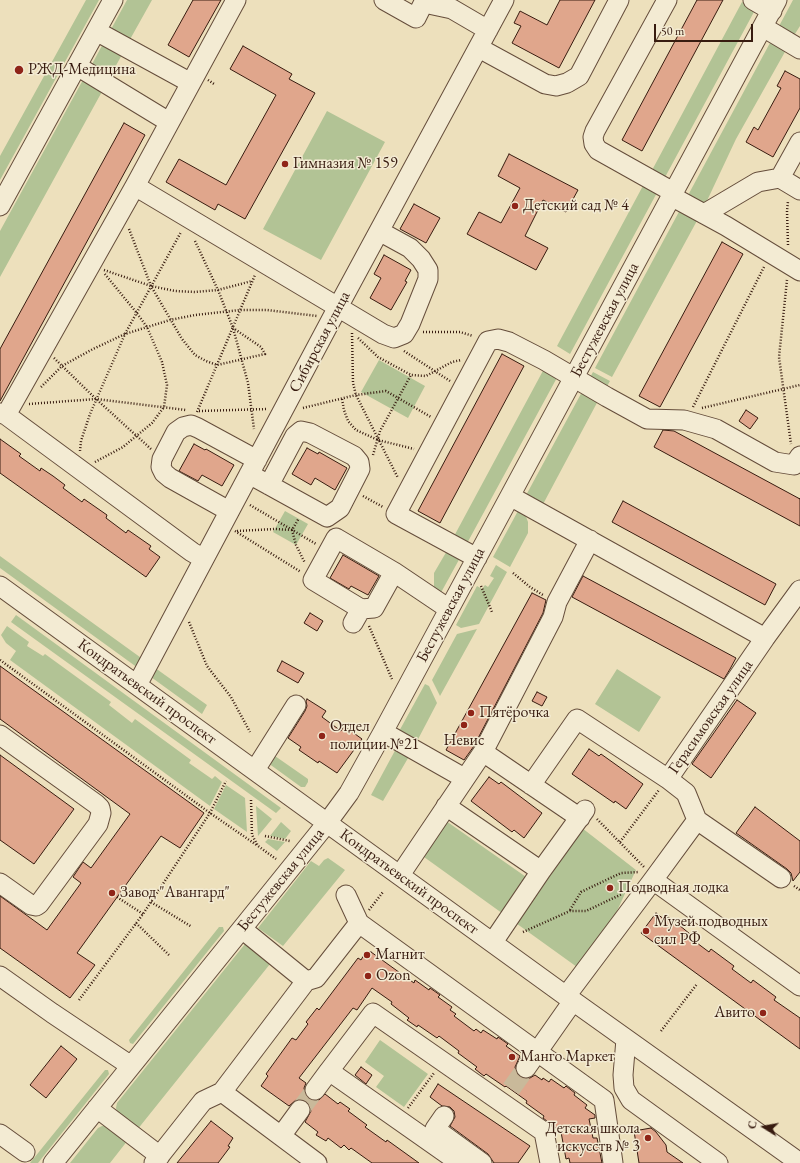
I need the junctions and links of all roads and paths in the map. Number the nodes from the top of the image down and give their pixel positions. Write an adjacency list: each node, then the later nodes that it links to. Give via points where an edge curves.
1 (113, 0): 12 (street)
2 (236, 0): 16 (street)
3 (384, 0): 8 (street, via 416,18)
4 (504, 0): 11 (street, Сибирская улица)
5 (619, 0): 14 (street, via 579,76 567,83 556,86 545,84)
6 (667, 0): 22 (street, via 593,137 598,150)
7 (753, 0): 9 (street)
8 (425, 2): 11 (street, via 452,9)
9 (775, 5): 10 (street, Бестужевская улица)
10 (763, 27): 13 (street); 22 (street, Бестужевская улица)
11 (488, 30): 14 (street, Сибирская улица)
12 (96, 31): 15 (street); 16 (street)
13 (797, 43)
14 (479, 48): 27 (street, Сибирская улица)
15 (77, 66): 17 (street); 23 (street)
16 (191, 83): 17 (street)
17 (169, 122): 20 (street)
18 (800, 142): 19 (street)
19 (780, 178): 21 (street); 25 (street, via 758,182); 30 (path, via 789,199 787,210)
20 (135, 186): 24 (street); 26 (street)
21 (800, 190)
22 (672, 194): 25 (street); 52 (street, Бестужевская улица)
23 (0, 206)
24 (122, 208): 32 (path); 45 (street)
25 (704, 214): 30 (street)
26 (187, 220): 28 (street); 32 (path); 33 (path)
27 (379, 231): 37 (street, Сибирская улица); 43 (street, via 410,248 428,270 428,280 410,324)
28 (261, 261): 31 (path); 37 (street)
29 (766, 262): 56 (path, via 691,411)
30 (794, 268): 56 (path, via 779,357)
31 (253, 280): 33 (path); 34 (path)
32 (151, 286): 33 (path, via 175,291); 36 (path); 36 (path, via 100,269); 38 (path)
33 (218, 290): 35 (path)
34 (240, 310): 35 (path); 37 (path); 40 (path)
35 (226, 311): 38 (path); 40 (path)
36 (136, 312): 39 (path); 42 (path)
37 (335, 312): 41 (path); 43 (street, via 383,334); 63 (street, Сибирская улица)
38 (170, 320): 39 (path); 48 (path, via 195,355)
39 (147, 327): 42 (path); 62 (path, via 162,362 167,385)
40 (233, 328): 46 (path); 46 (path, via 261,347 265,354); 48 (path)
41 (352, 332): 51 (path, via 378,357); 57 (path, via 353,383)
42 (125, 334): 49 (path); 61 (path)
43 (399, 336): 44 (path, via 424,332 460,332); 50 (path, via 400,349)
44 (488, 341): 47 (street); 52 (street, via 498,338 509,342)
45 (44, 348): 49 (path); 65 (street)
46 (242, 359): 48 (path); 64 (path)
47 (477, 361): 50 (path, via 463,359); 55 (street)
48 (217, 365): 66 (path)
49 (62, 366): 54 (path); 61 (path)
50 (436, 371): 51 (path, via 426,376); 55 (path)
51 (411, 375): 58 (path)
52 (574, 378): 73 (street, via 647,419 684,420 716,429 775,462); 79 (street, Бестужевская улица)
53 (800, 385): 56 (path)
54 (40, 388)
55 (462, 389): 67 (street)
56 (784, 389): 73 (path)
57 (356, 396): 58 (path, via 386,391); 60 (path); 70 (path)
58 (398, 398): 67 (path); 70 (path, via 380,431)
59 (32, 399): 61 (path, via 28,405)
60 (342, 399): 63 (path, via 305,408); 70 (path, via 348,421 356,430)
61 (96, 400): 62 (path); 69 (path); 75 (path, via 81,442)
62 (164, 407): 66 (path); 69 (path)
63 (284, 408): 64 (path); 74 (street, Сибирская улица)
64 (253, 409): 66 (path); 68 (path)
65 (3, 414): 75 (street)
66 (195, 418): 72 (street, via 176,432); 74 (street)
67 (444, 424): 71 (street)
68 (254, 431)
69 (137, 437): 72 (path); 75 (path, via 100,460)
70 (378, 440): 71 (path); 78 (path)
71 (428, 453): 78 (street)
72 (162, 459): 82 (street, via 161,466 170,478)
73 (797, 460)
74 (253, 467): 76 (street); 82 (street, Сибирская улица)
75 (78, 468): 87 (street)
76 (269, 485): 77 (street, via 295,436 301,430 354,456 359,462 360,469); 80 (street)
77 (350, 489): 80 (street, via 340,508 327,517); 81 (path)
78 (406, 494): 81 (street)
79 (510, 496): 84 (street); 86 (street, Бестужевская улица)
80 (306, 505): 83 (path)
81 (396, 514): 86 (street)
82 (231, 516): 83 (path); 83 (path, via 275,529); 87 (street, Сибирская улица); 90 (path)
83 (292, 530): 85 (path); 90 (path, via 296,545)
84 (590, 540): 94 (street); 99 (street)
85 (329, 551): 88 (street, via 336,538); 90 (street)
86 (477, 558): 95 (street, Бестужевская улица)
87 (204, 559): 96 (street, Сибирская улица)
88 (394, 572): 95 (street); 98 (street, via 374,608)
89 (513, 573): 94 (path, via 530,587)
90 (313, 580): 98 (street)
91 (0, 586): 102 (street, Кондратьевский проспект)
92 (481, 586): 97 (path)
93 (798, 597): 99 (street, Герасимовская улица)
94 (557, 602): 107 (street, via 553,617)
95 (449, 609): 105 (street, Бестужевская улица)
96 (176, 610): 102 (street, Сибирская улица); 104 (path, via 190,623 207,666 231,697)
97 (492, 612)
98 (357, 616): 101 (path)
99 (765, 638): 110 (street, Герасимовская улица)
100 (0, 660): 115 (path)
101 (392, 679)
102 (137, 685): 108 (street, Кондратьевский проспект)
103 (296, 705): 108 (street)
104 (250, 732)
105 (383, 732): 109 (street); 118 (street, Бестужевская улица, via 349,793)
106 (0, 735): 128 (street, via 96,804 101,813 98,824 39,904 31,905)
107 (483, 752): 109 (street); 112 (street)
108 (255, 770): 118 (street, Кондратьевский проспект)
109 (464, 778): 114 (street)
110 (668, 779): 112 (street, via 577,719); 117 (street, Герасимовская улица, via 686,793); 121 (path)
111 (226, 781): 115 (path)
112 (530, 785): 116 (street)
113 (251, 800): 122 (path, via 252,835)
114 (446, 806): 124 (street); 125 (street)
115 (210, 812): 122 (path); 133 (path)
116 (582, 814): 121 (path, via 604,825); 124 (street)
117 (697, 820): 126 (street); 127 (street)
118 (327, 822): 125 (street, Кондратьевский проспект); 139 (street, Бестужевская улица)
119 (265, 836): 120 (path)
120 (290, 841)
121 (620, 842): 126 (path, via 643,865)
122 (258, 846): 123 (path)
123 (276, 859)
124 (541, 871): 141 (street)
125 (400, 875): 141 (street, Кондратьевский проспект)
126 (650, 876): 134 (path, via 621,874 581,892); 146 (street); 147 (street)
127 (782, 878)
128 (0, 883)
129 (628, 891): 134 (path, via 586,911)
130 (383, 892): 137 (path)
131 (346, 895): 137 (street)
132 (117, 897): 135 (path)
133 (151, 902): 135 (path); 138 (path)
134 (570, 911): 140 (path)
135 (143, 914): 136 (path)
136 (136, 923): 142 (path); 148 (path)
137 (359, 923): 144 (street, via 316,978); 151 (street)
138 (192, 927)
139 (242, 929): 144 (street); 153 (street, Бестужевская улица)
140 (523, 932)
141 (493, 942): 147 (street, Кондратьевский проспект)
142 (169, 955)
143 (0, 976): 153 (street)
144 (306, 981): 157 (street)
145 (697, 984): 149 (path)
146 (800, 986)
147 (569, 998): 150 (street, Кондратьевский проспект); 151 (street)
148 (79, 1000)
149 (661, 1031)
150 (626, 1039): 172 (street, via 623,1076 624,1088 631,1100); 173 (street, Кондратьевский проспект)
151 (537, 1053): 154 (street); 171 (street, via 604,1100)
152 (442, 1062): 155 (street, via 373,1013); 161 (path); 170 (street, via 506,1096 544,1132)
153 (131, 1066): 158 (street, Бестужевская улица)
154 (526, 1068)
155 (329, 1071): 156 (street); 161 (street)
156 (315, 1090)
157 (222, 1092): 163 (street); 165 (street, via 203,1101)
158 (97, 1108): 165 (street); 167 (street, Бестужевская улица)
159 (300, 1110): 163 (street)
160 (444, 1116): 169 (street, via 434,1129)
161 (400, 1120): 168 (street)
162 (0, 1134): 164 (street)
163 (281, 1136): 166 (street)
164 (25, 1152)
165 (157, 1160)
166 (313, 1162)
167 (53, 1163)
168 (460, 1163)
169 (482, 1163)
170 (550, 1163)
171 (613, 1163)
172 (718, 1163)
173 (800, 1163)

